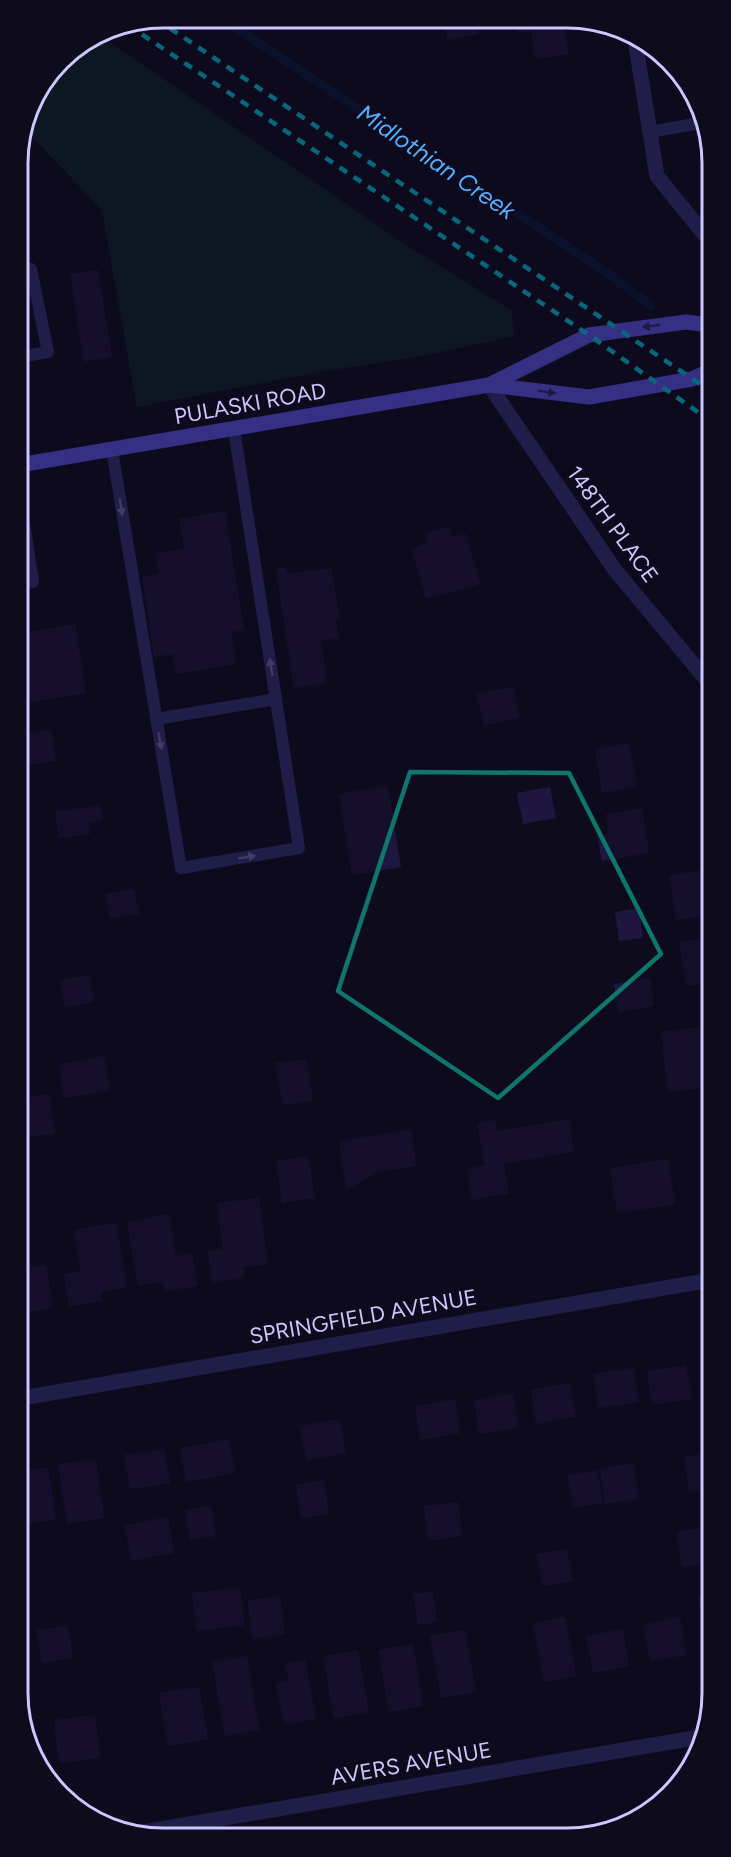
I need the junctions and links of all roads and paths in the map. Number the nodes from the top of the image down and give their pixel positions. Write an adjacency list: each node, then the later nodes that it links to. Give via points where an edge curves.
1 (636, 47): 3 (street)
2 (697, 124): 3 (lane)
3 (650, 132): 4 (street, via 657,176)
4 (702, 232)
5 (31, 269): 7 (lane, via 48,352)
6 (702, 324): 9 (main road, PULASKI ROAD, one-way to 9, via 686,322 589,335)
7 (29, 355)
8 (702, 374): 9 (main road, PULASKI ROAD, one-way to 8, via 589,397)
9 (489, 385): 10 (main road, PULASKI ROAD); 15 (street, 148TH PLACE, via 615,570)
10 (234, 429): 11 (main road, PULASKI ROAD); 16 (lane, one-way to 10)
11 (112, 450): 12 (main road, PULASKI ROAD); 17 (lane, one-way to 17)
12 (29, 463)
13 (29, 554): 14 (lane, via 33,582)
14 (29, 583)
15 (702, 674)
16 (276, 699): 17 (lane); 17 (lane, one-way to 16, via 181,868 299,848)
17 (156, 719)
18 (702, 1282): 19 (street, SPRINGFIELD AVENUE)
19 (28, 1397)
20 (695, 1738): 21 (street, AVERS AVENUE)
21 (166, 1828)

